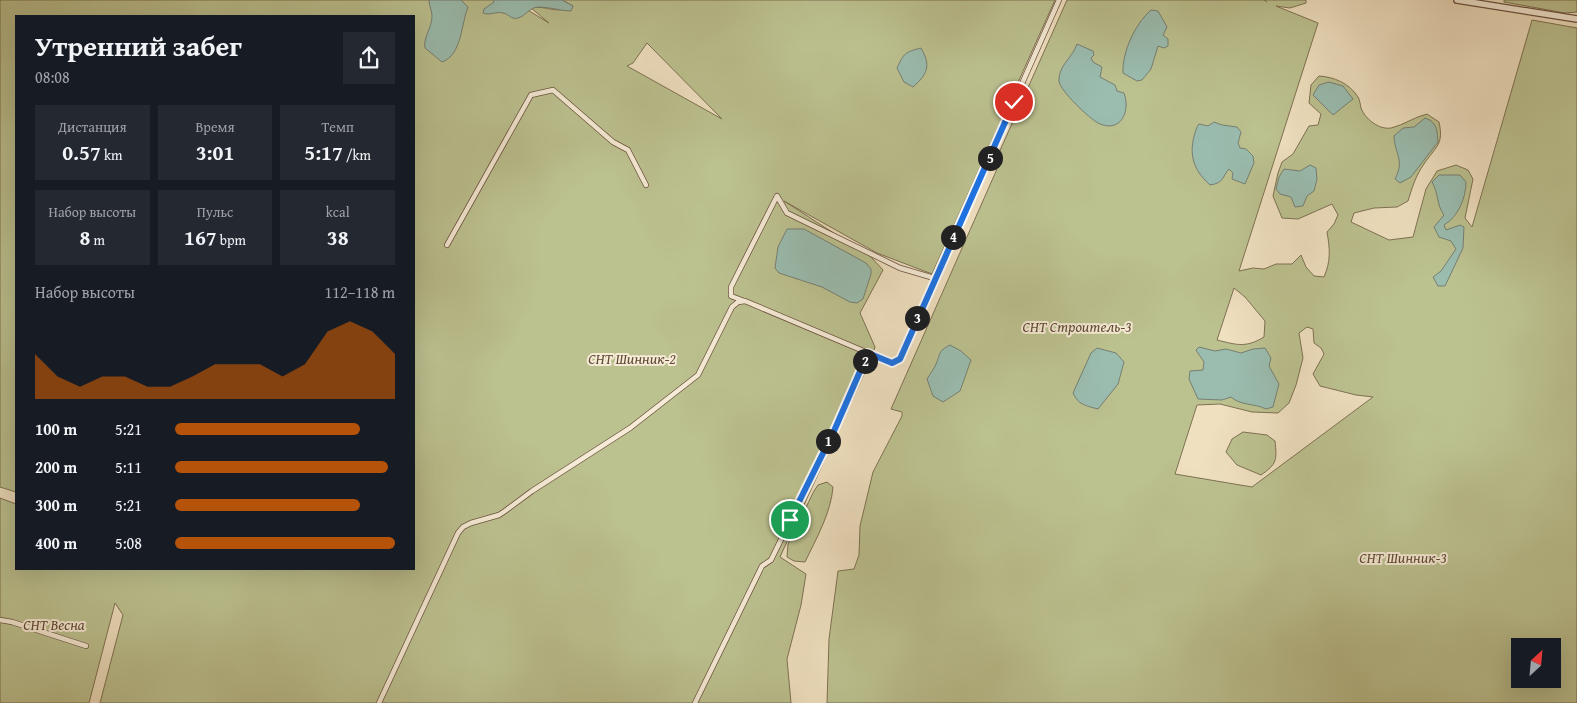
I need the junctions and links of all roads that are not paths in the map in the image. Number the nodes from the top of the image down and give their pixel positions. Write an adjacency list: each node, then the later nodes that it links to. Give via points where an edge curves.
1 (1059, 0): 6 (street)
2 (1457, 0): 3 (street)
3 (1577, 19)
4 (646, 185): 5 (street, via 628,150 613,142 553,90 531,95)
5 (447, 244)
6 (934, 278): 7 (street, via 900,268 787,214 777,196 731,287 731,296); 8 (street, via 900,359 892,363)
7 (745, 301): 8 (street); 11 (street, via 732,307 698,375 656,408 499,515 463,527)
8 (868, 353): 12 (street, via 771,560 762,566)
9 (0, 620): 10 (street)
10 (86, 646)
11 (379, 703)
12 (696, 703)

